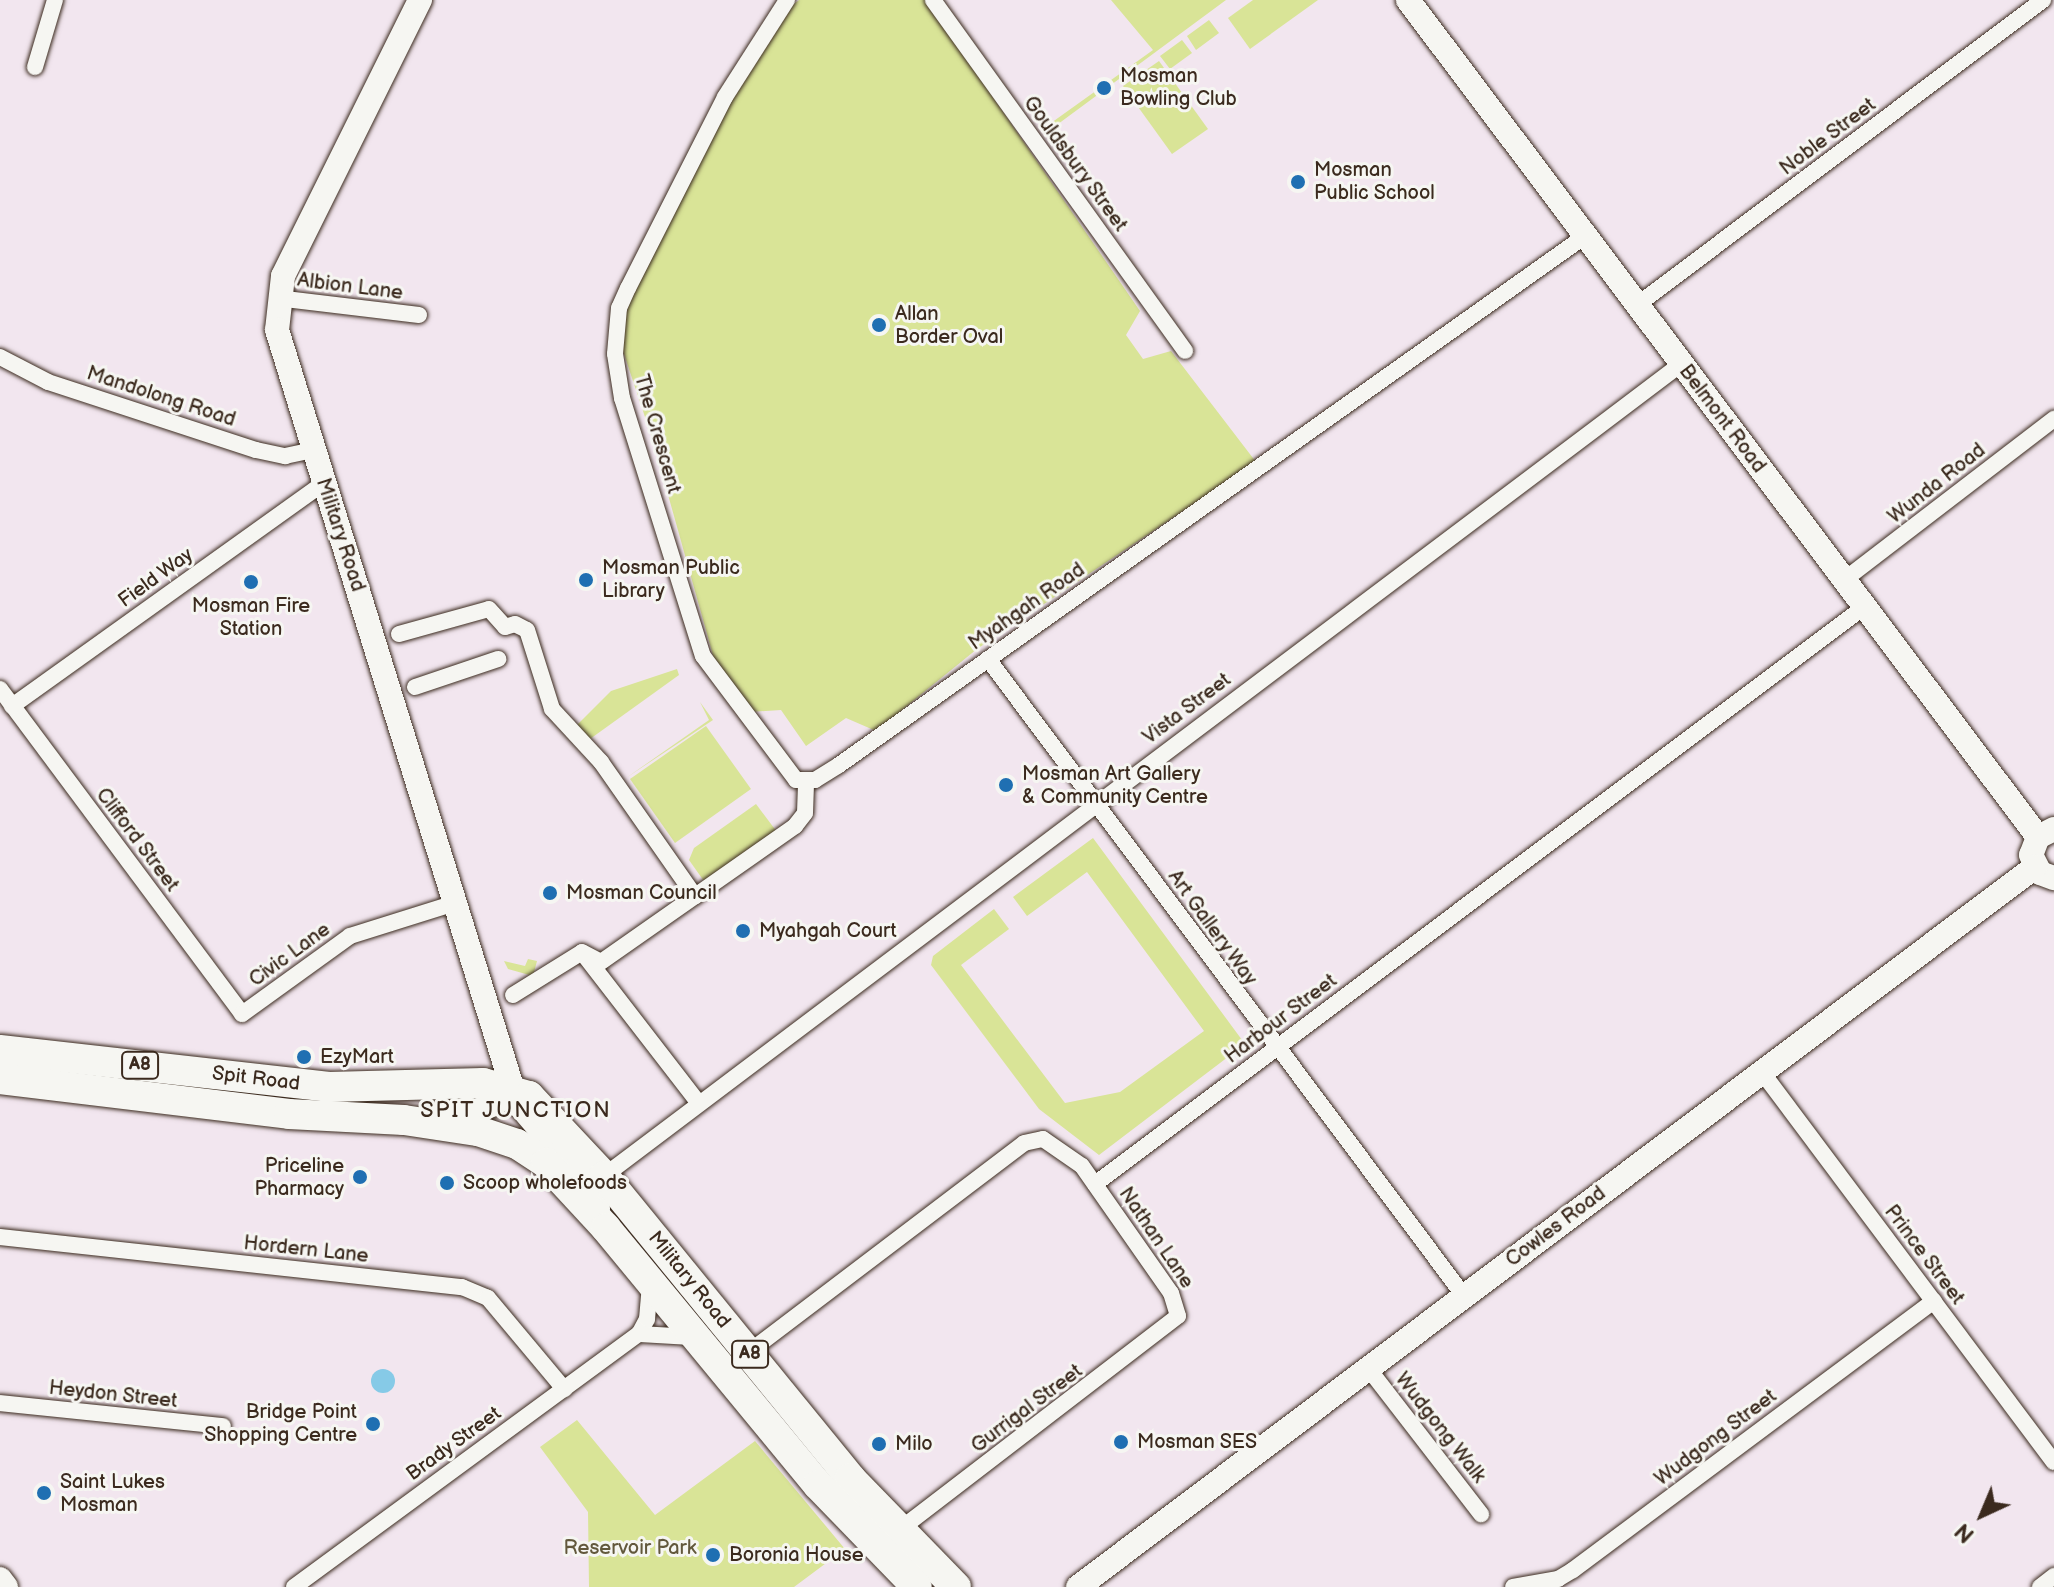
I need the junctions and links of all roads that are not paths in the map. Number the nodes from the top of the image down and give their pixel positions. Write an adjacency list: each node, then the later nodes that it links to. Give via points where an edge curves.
1 (55, 0): 7 (street)
2 (420, 0): 9 (street, Military Road)
3 (787, 0): 26 (street, The Crescent, via 725,97 628,288 619,308 615,354 622,398 703,656 788,773)
4 (933, 0): 12 (street, Gouldsbury Street)
5 (1408, 0): 8 (street, Belmont Road)
6 (2043, 0): 10 (street, Noble Street)
7 (35, 67)
8 (1585, 236): 10 (street, Belmont Road); 22 (street, Myahgah Road)
9 (277, 298): 11 (street, Albion Lane); 16 (street, Military Road, via 277,330)
10 (1637, 305): 14 (street, Belmont Road)
11 (419, 315)
12 (1185, 351)
13 (0, 357): 16 (street, Mandolong Road, via 48,382 256,450 285,456)
14 (1681, 364): 18 (street, Belmont Road); 27 (street, Vista Street)
15 (2054, 419): 18 (street, Wunda Road)
16 (314, 450): 17 (street, Military Road)
17 (323, 483): 25 (street, Field Way); 31 (street, Military Road)
18 (1844, 580): 19 (street, Belmont Road)
19 (1864, 607): 28 (street, Belmont Road); 35 (street, Harbour Street)
20 (399, 634): 30 (street, via 489,609 505,627 515,624 527,630 552,709 609,774)
21 (498, 659): 23 (street)
22 (988, 659): 26 (street, Myahgah Road, via 839,765); 27 (street, Art Gallery Way)
23 (415, 687)
24 (0, 689): 25 (street, Clifford Street)
25 (12, 706): 34 (street, Clifford Street)
26 (806, 780): 30 (street, via 805,813 795,826)
27 (1095, 804): 35 (street, Art Gallery Way); 40 (street, Vista Street)
28 (2046, 833): 29 (street, via 2031,848)
29 (2045, 872): 37 (street, Cowles Road)
30 (695, 896): 32 (street, via 601,962)
31 (455, 903): 34 (street, Civic Lane, via 350,936); 39 (street, Military Road)
32 (582, 952): 33 (street); 40 (street)
33 (513, 995)
34 (242, 1014)
35 (1275, 1049): 44 (street, Harbour Street); 48 (street, Art Gallery Way)
36 (0, 1050): 39 (highway, Spit Road / A8, via 329,1087)
37 (1762, 1072): 48 (street, Cowles Road); 49 (street, Prince Street)
38 (0, 1079): 41 (highway, Spit Road / A8, via 289,1114)
39 (512, 1087): 41 (street, via 495,1104 479,1110); 43 (highway, Military Road / A8, via 549,1113); 45 (street, Military Road, via 525,1114 579,1175)
40 (698, 1102): 43 (street, Vista Street)
41 (404, 1120): 42 (highway, Spit Road / A8)
42 (502, 1137): 45 (highway, Military Road / A8, via 546,1163)
43 (604, 1176): 53 (highway, Military Road / A8)
44 (1095, 1184): 50 (street, Nathan Lane, via 1171,1293); 53 (street, via 1062,1147 1043,1139 1024,1143)
45 (606, 1228): 47 (highway, Military Road / A8)
46 (0, 1237): 55 (street, Hordern Lane, via 462,1287 488,1298)
47 (650, 1279): 51 (street, via 650,1305); 52 (highway, Military Road / A8)
48 (1464, 1296): 54 (street, Cowles Road)
49 (1934, 1301): 58 (street, Prince Street); 68 (street, Wudgong Street, via 1573,1570 1558,1579)
50 (1178, 1316): 60 (street, Gurrigal Street)
51 (639, 1334): 52 (street, via 677,1333); 55 (street, Brady Street)
52 (700, 1339): 53 (highway, Military Road / A8)
53 (737, 1362): 60 (highway, Military Road / A8); 65 (highway, Military Road / A8, via 818,1485)
54 (1368, 1368): 59 (street, Wudgong Walk); 67 (street, Cowles Road)
55 (564, 1389): 64 (street, Brady Street)
56 (0, 1403): 57 (street, Heydon Street)
57 (223, 1426)
58 (2054, 1462)
59 (1481, 1514)
60 (899, 1530): 66 (highway, Military Road / A8)
61 (2054, 1576): 69 (street)
62 (0, 1579): 63 (street)
63 (6, 1587)
64 (294, 1587)
65 (917, 1587)
66 (956, 1587)
67 (1078, 1587)
68 (1513, 1587)
69 (2040, 1587)

